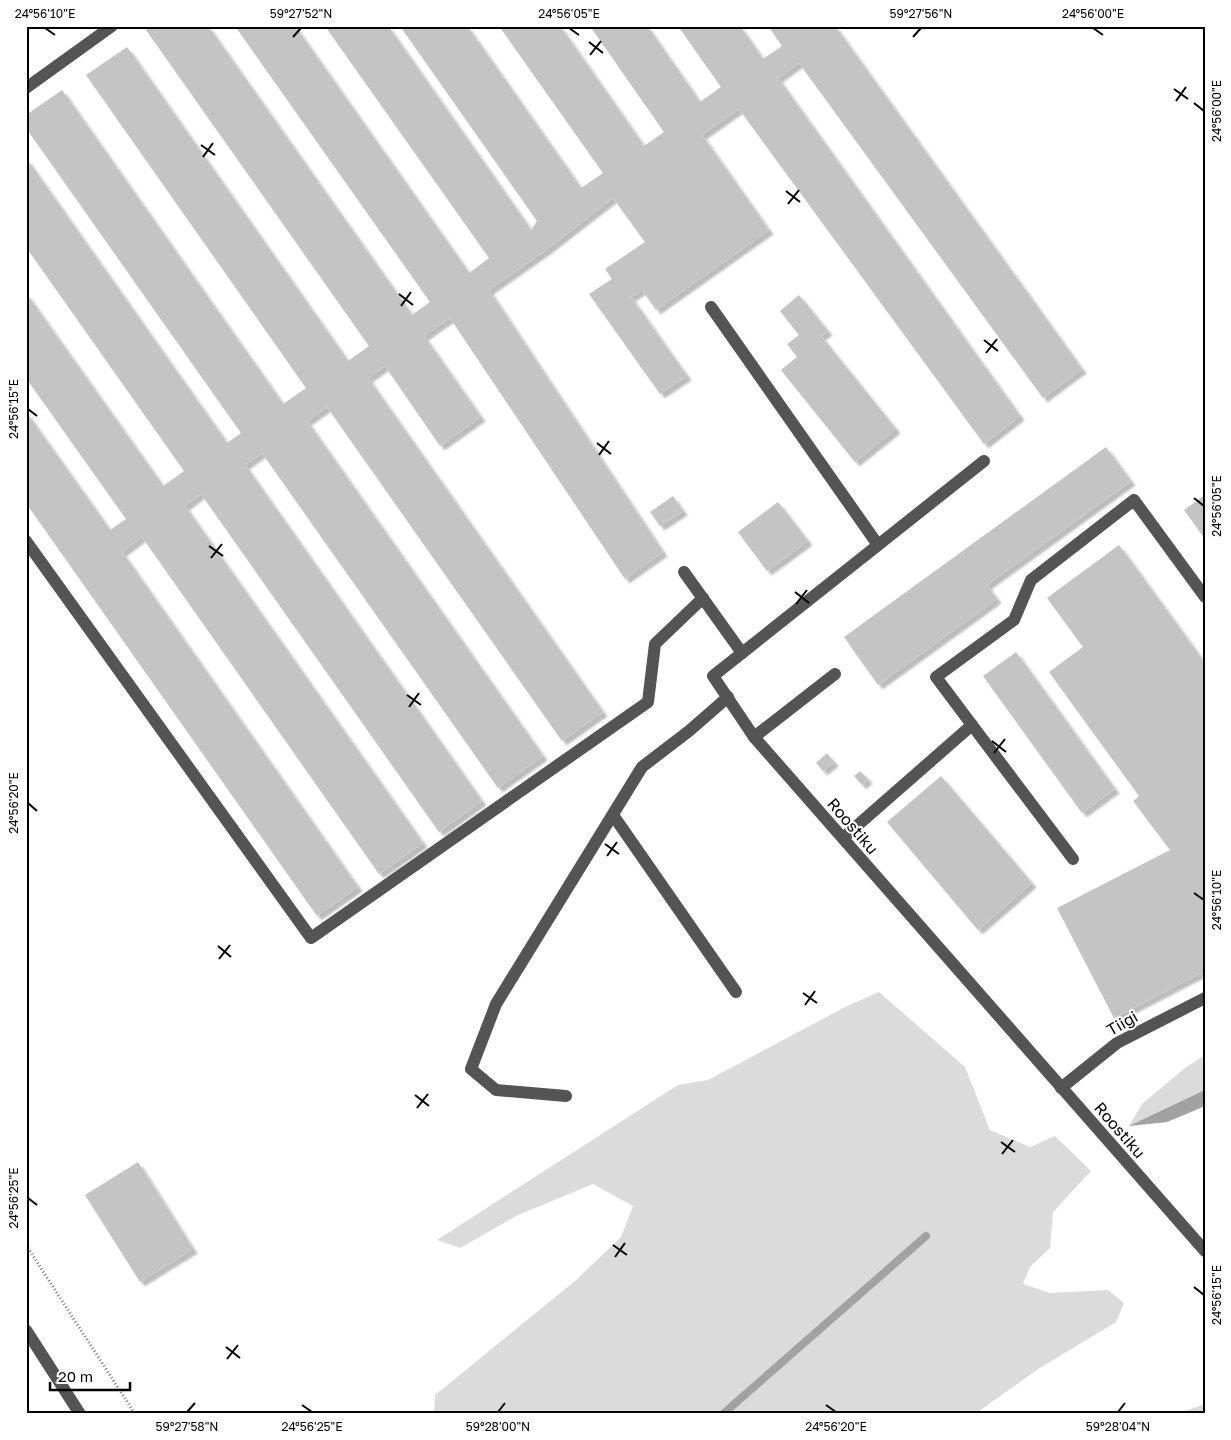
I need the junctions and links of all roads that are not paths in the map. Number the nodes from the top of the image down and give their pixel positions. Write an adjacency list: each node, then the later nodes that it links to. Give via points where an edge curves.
1 (112, 26): 2 (street)
2 (26, 88)
3 (711, 307): 6 (street)
4 (984, 461): 6 (street, Roostiku)
5 (26, 540): 9 (street, via 311,938 648,702 655,644)
6 (878, 545): 10 (street, Roostiku)
7 (684, 572): 9 (street)
8 (1205, 597): 13 (street, via 1134,500 1031,580 1014,620 936,677)
9 (703, 598): 10 (street)
10 (742, 652): 12 (street, Roostiku, via 713,676)
11 (835, 674): 14 (street)
12 (728, 697): 14 (street, Roostiku); 15 (street, via 642,767)
13 (972, 725): 16 (street); 17 (street)
14 (754, 736): 16 (street, Roostiku)
15 (612, 815): 18 (street); 21 (street, via 496,1004 471,1068 496,1090)
16 (843, 838): 20 (street, Roostiku)
17 (1072, 859)
18 (736, 992)
19 (1205, 998): 20 (street, Tiigi, via 1117,1043)
20 (1061, 1088): 22 (street, Roostiku)
21 (566, 1096)
22 (1205, 1250)
23 (26, 1330): 24 (street)
24 (80, 1414)

